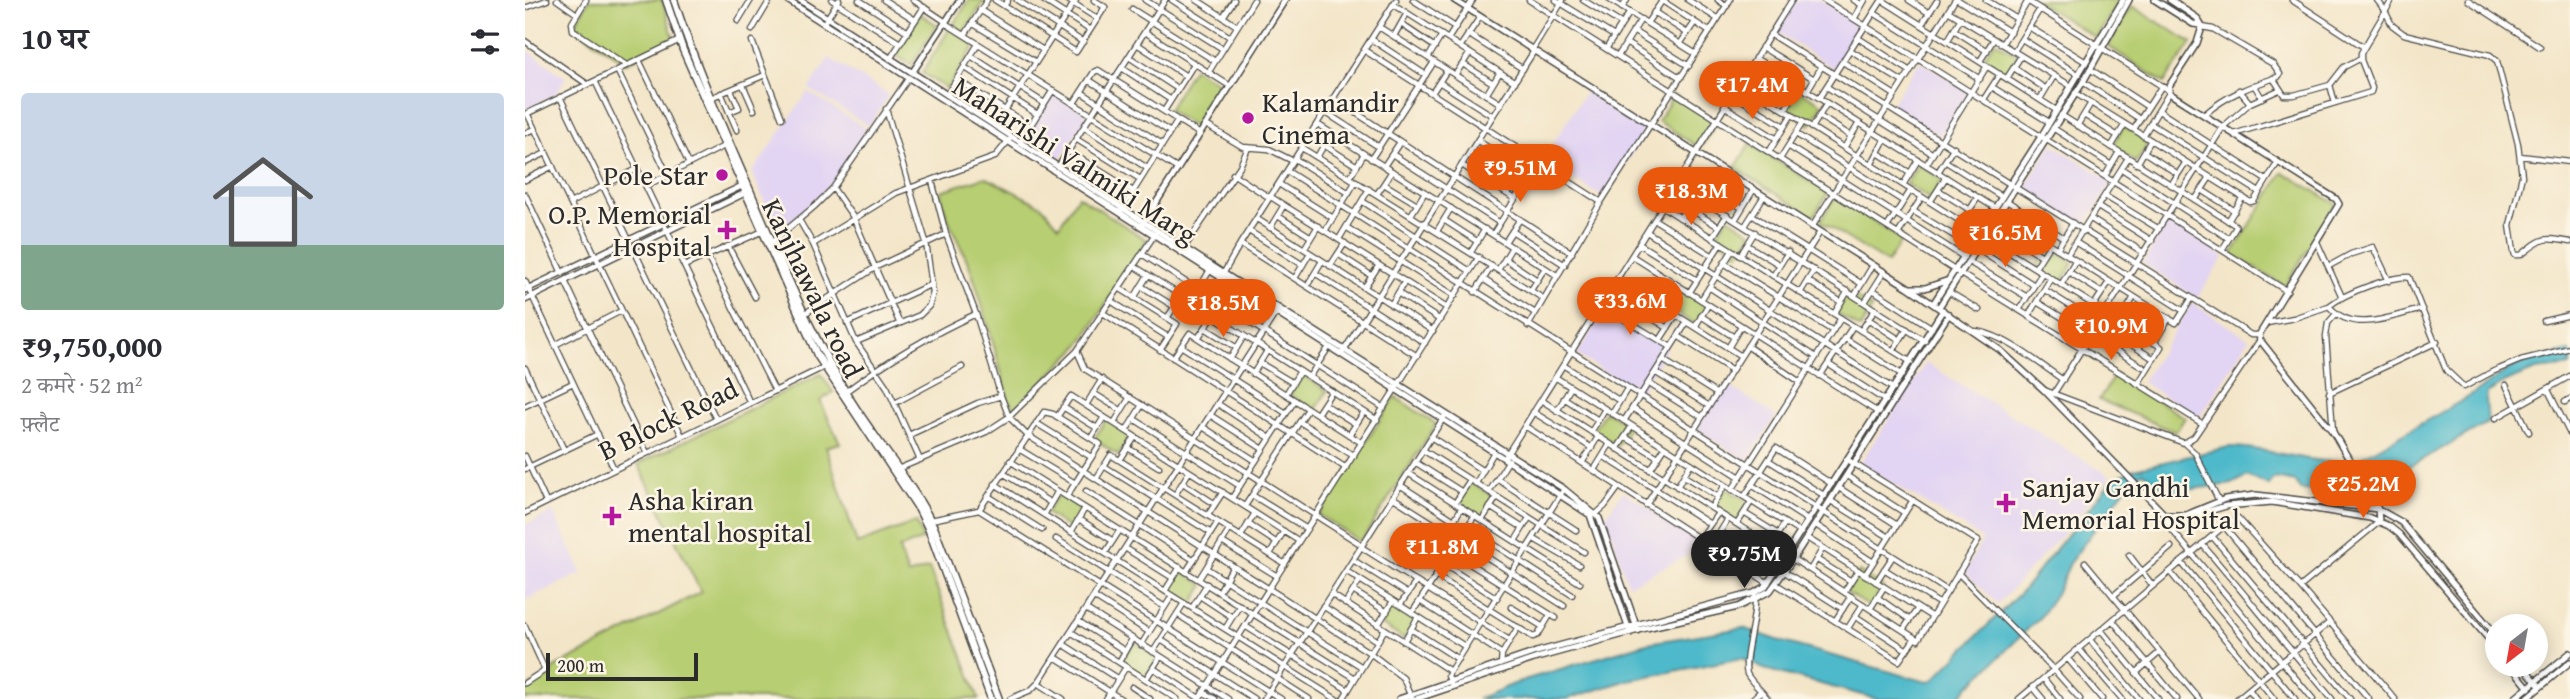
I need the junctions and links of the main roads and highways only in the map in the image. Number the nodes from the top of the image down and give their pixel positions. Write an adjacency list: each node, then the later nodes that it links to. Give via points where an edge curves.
1 (666, 0): 3 (main road, Kanjhawala road)
2 (674, 0): 3 (main road, Kanjhawala road)
3 (708, 99): 4 (main road, Kanjhawala road); 4 (main road, Kanjhawala road)
4 (744, 185): 5 (main road, Kanjhawala road)
5 (747, 192): 6 (main road, Kanjhawala road); 6 (main road, Kanjhawala road, via 761,232)
6 (802, 315): 7 (main road, Kanjhawala road)
7 (827, 365): 8 (main road, Kanjhawala road, via 918,508); 8 (main road, Kanjhawala road, via 923,504)
8 (943, 561): 9 (main road, Kanjhawala road); 10 (main road, Kanjhawala road)
9 (991, 699)
10 (999, 699)

